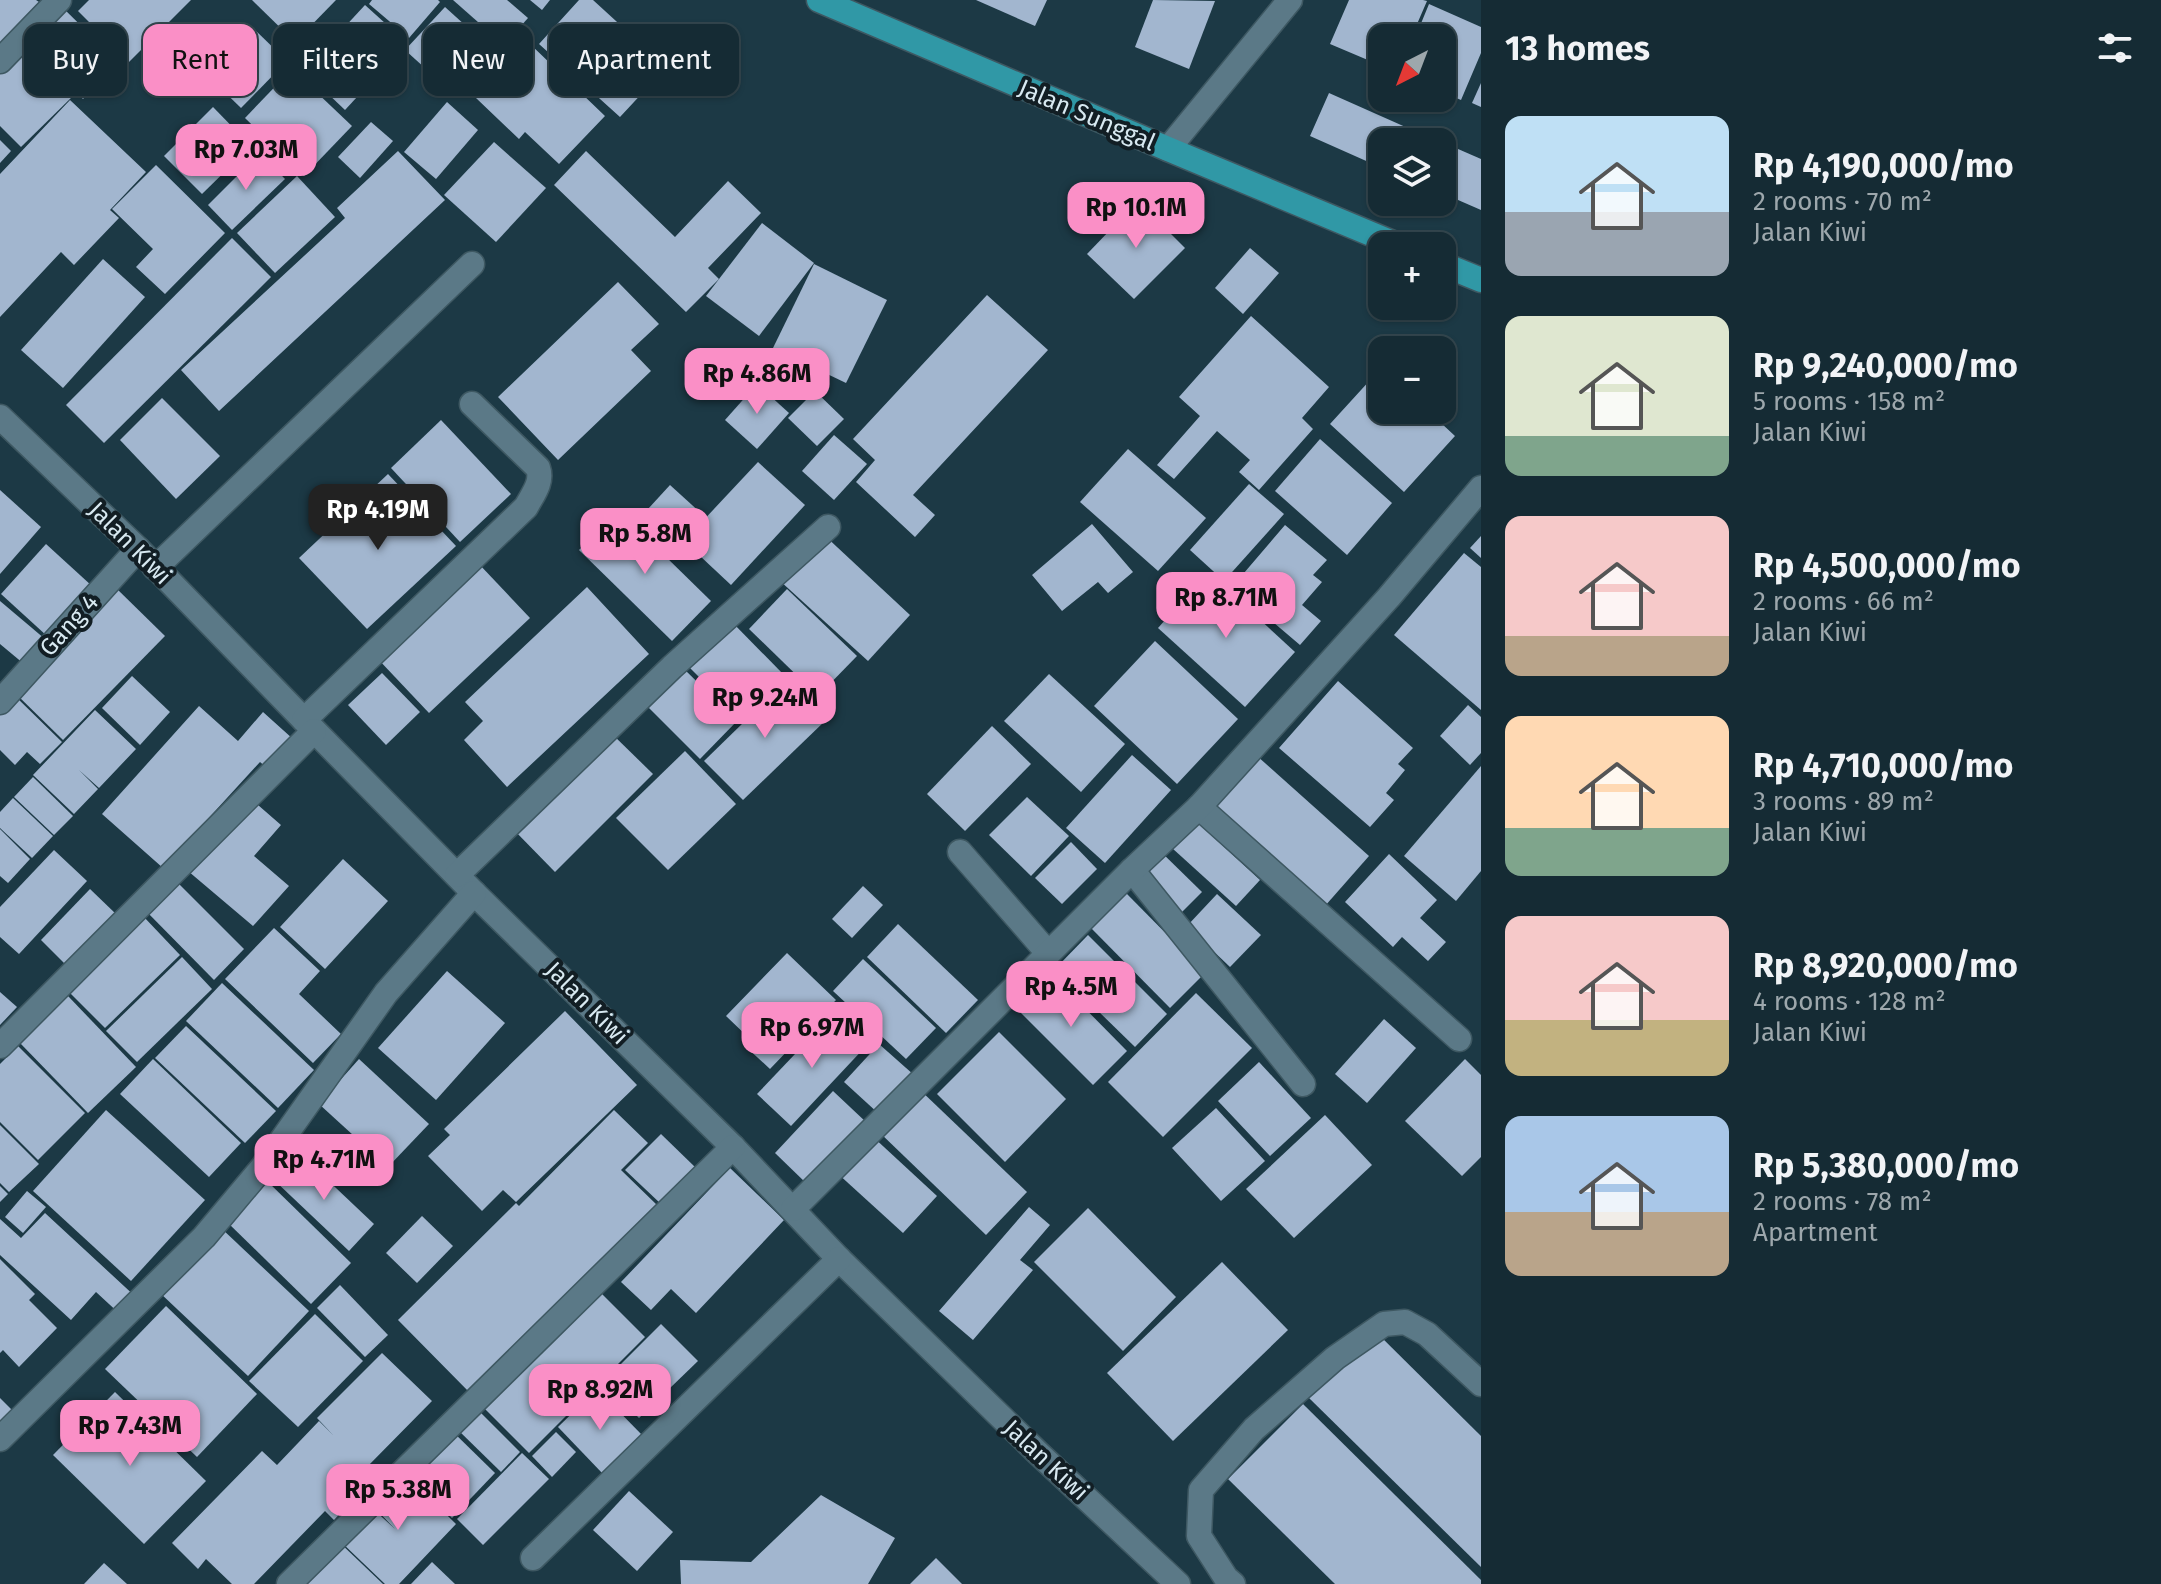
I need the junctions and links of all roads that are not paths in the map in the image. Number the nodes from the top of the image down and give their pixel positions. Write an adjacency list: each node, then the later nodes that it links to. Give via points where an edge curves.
1 (59, 0): 4 (street)
2 (819, 0): 5 (main road, Jalan Sunggal)
3 (1290, 0): 5 (street)
4 (0, 61)
5 (1168, 149): 6 (main road, Jalan Sunggal)
6 (1368, 233)
7 (472, 264): 15 (street)
8 (1456, 270): 9 (main road)
9 (1481, 280)
10 (472, 404): 17 (street, via 538,468 535,491 526,507)
11 (0, 417): 14 (street, Jalan Kiwi)
12 (1481, 488): 18 (street)
13 (828, 527): 21 (street, via 672,667)
14 (138, 549): 15 (street, Jalan Kiwi); 16 (street, Gang 4)
15 (155, 568): 17 (street, Jalan Kiwi)
16 (0, 702)
17 (309, 726): 21 (street, Jalan Kiwi); 25 (street)
18 (1199, 807): 20 (street); 24 (street)
19 (960, 852): 23 (street)
20 (1132, 870): 23 (street); 26 (street)
21 (457, 875): 22 (street, Jalan Kiwi)
22 (474, 893): 27 (street, Jalan Kiwi); 31 (street, via 386,993 262,1168 204,1237)
23 (1048, 953): 28 (street)
24 (1459, 1039)
25 (0, 1046)
26 (1303, 1084)
27 (733, 1147): 28 (street, Jalan Kiwi); 34 (street)
28 (793, 1209): 29 (street, Jalan Kiwi)
29 (839, 1259): 32 (street); 33 (street, Jalan Kiwi)
30 (1481, 1384): 35 (street, via 1427,1334 1405,1322 1384,1324 1335,1358 1254,1429 1201,1490 1199,1536)
31 (0, 1439)
32 (533, 1558)
33 (1163, 1579)
34 (289, 1584)
35 (1233, 1584)

